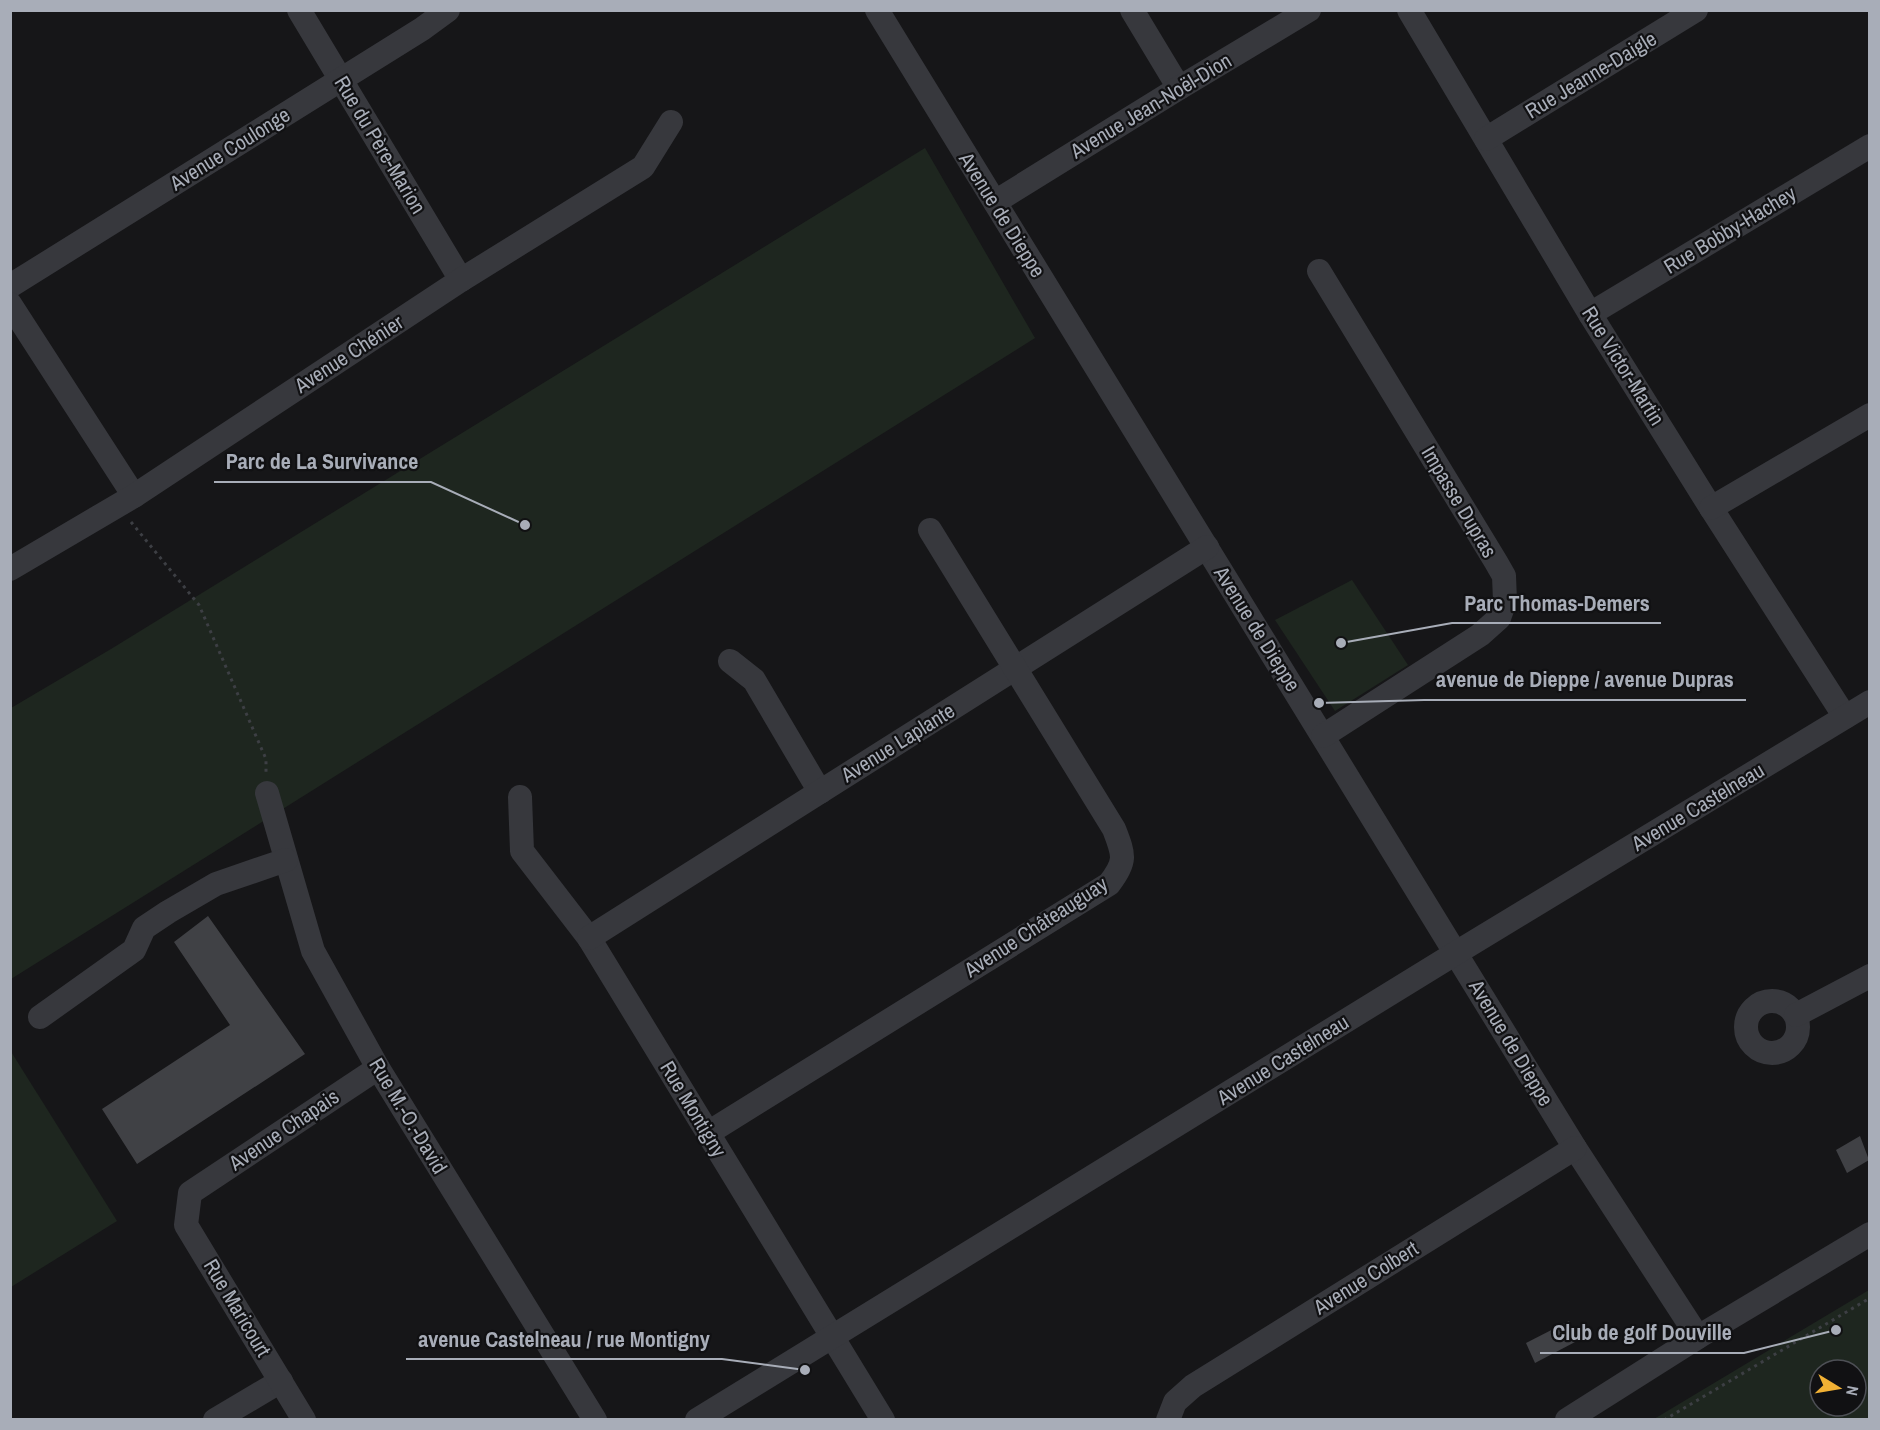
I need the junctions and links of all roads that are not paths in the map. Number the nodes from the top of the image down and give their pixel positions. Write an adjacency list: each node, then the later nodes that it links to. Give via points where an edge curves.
1 (299, 10): 8 (street, Rue du Père-Marion)
2 (448, 10): 8 (street, Avenue Coulonge)
3 (877, 10): 13 (street, Avenue de Dieppe)
4 (1132, 10): 9 (street)
5 (1309, 10): 9 (street, Avenue Jean-Noël-Dion)
6 (1409, 10): 11 (street, Rue Victor-Martin)
7 (1696, 10): 11 (street, Rue Jeanne-Daigle)
8 (340, 80): 15 (street, Rue du Père-Marion); 16 (street, Avenue Coulonge)
9 (1179, 88): 13 (street, Avenue Jean-Noël-Dion)
10 (671, 122): 15 (street, Avenue Chénier, via 643,167)
11 (1486, 139): 18 (street, Rue Victor-Martin)
12 (1869, 146): 18 (street, Rue Bobby-Hachey)
13 (994, 202): 23 (street, Avenue de Dieppe)
14 (1319, 271): 29 (street, Impasse Dupras, via 1504,576 1505,601 1499,618 1480,635)
15 (461, 280): 20 (street, Avenue Chénier)
16 (10, 285)
17 (10, 304): 20 (street)
18 (1590, 314): 21 (street, Rue Victor-Martin)
19 (1869, 415): 21 (street)
20 (126, 501): 24 (street, Avenue Chénier)
21 (1711, 508): 28 (street, Rue Victor-Martin)
22 (930, 530): 26 (street, Avenue Châteauguay)
23 (1207, 547): 26 (street, Avenue Laplante); 29 (street, Avenue de Dieppe)
24 (10, 569)
25 (730, 662): 30 (street, via 754,680)
26 (1016, 668): 30 (street, Avenue Laplante); 40 (street, Avenue Châteauguay, via 1114,829 1123,860 1120,869 1109,884)
27 (1869, 702): 28 (street, Avenue Castelneau)
28 (1845, 717): 35 (street, Avenue Castelneau)
29 (1323, 736): 35 (street, Avenue de Dieppe)
30 (820, 792): 34 (street, Avenue Laplante)
31 (267, 793): 33 (street, Rue M.-O.-David)
32 (520, 797): 34 (street, Rue Montigny, via 522,851)
33 (286, 860): 38 (street, via 216,884 168,912 144,928 134,950); 39 (street, Rue M.-O.-David, via 313,951)
34 (589, 938): 40 (street, Rue Montigny)
35 (1456, 953): 41 (street, Avenue de Dieppe); 44 (street, Avenue Castelneau)
36 (1869, 976): 37 (street)
37 (1796, 1016)
38 (40, 1017)
39 (378, 1068): 42 (street, Avenue Chapais); 49 (street, Rue M.-O.-David)
40 (708, 1133): 44 (street, Rue Montigny)
41 (1575, 1148): 45 (street, Avenue de Dieppe); 52 (street, Avenue Colbert, via 1192,1386 1175,1402)
42 (190, 1192): 46 (street, Rue Maricourt, via 186,1225)
43 (1869, 1234): 45 (street)
44 (832, 1337): 50 (street, Avenue Castelneau); 51 (street, Rue Montigny)
45 (1698, 1337): 53 (street)
46 (281, 1381): 47 (street); 48 (street, Rue Maricourt)
47 (215, 1419)
48 (304, 1419)
49 (595, 1419)
50 (697, 1419)
51 (883, 1419)
52 (1168, 1419)
53 (1568, 1419)

